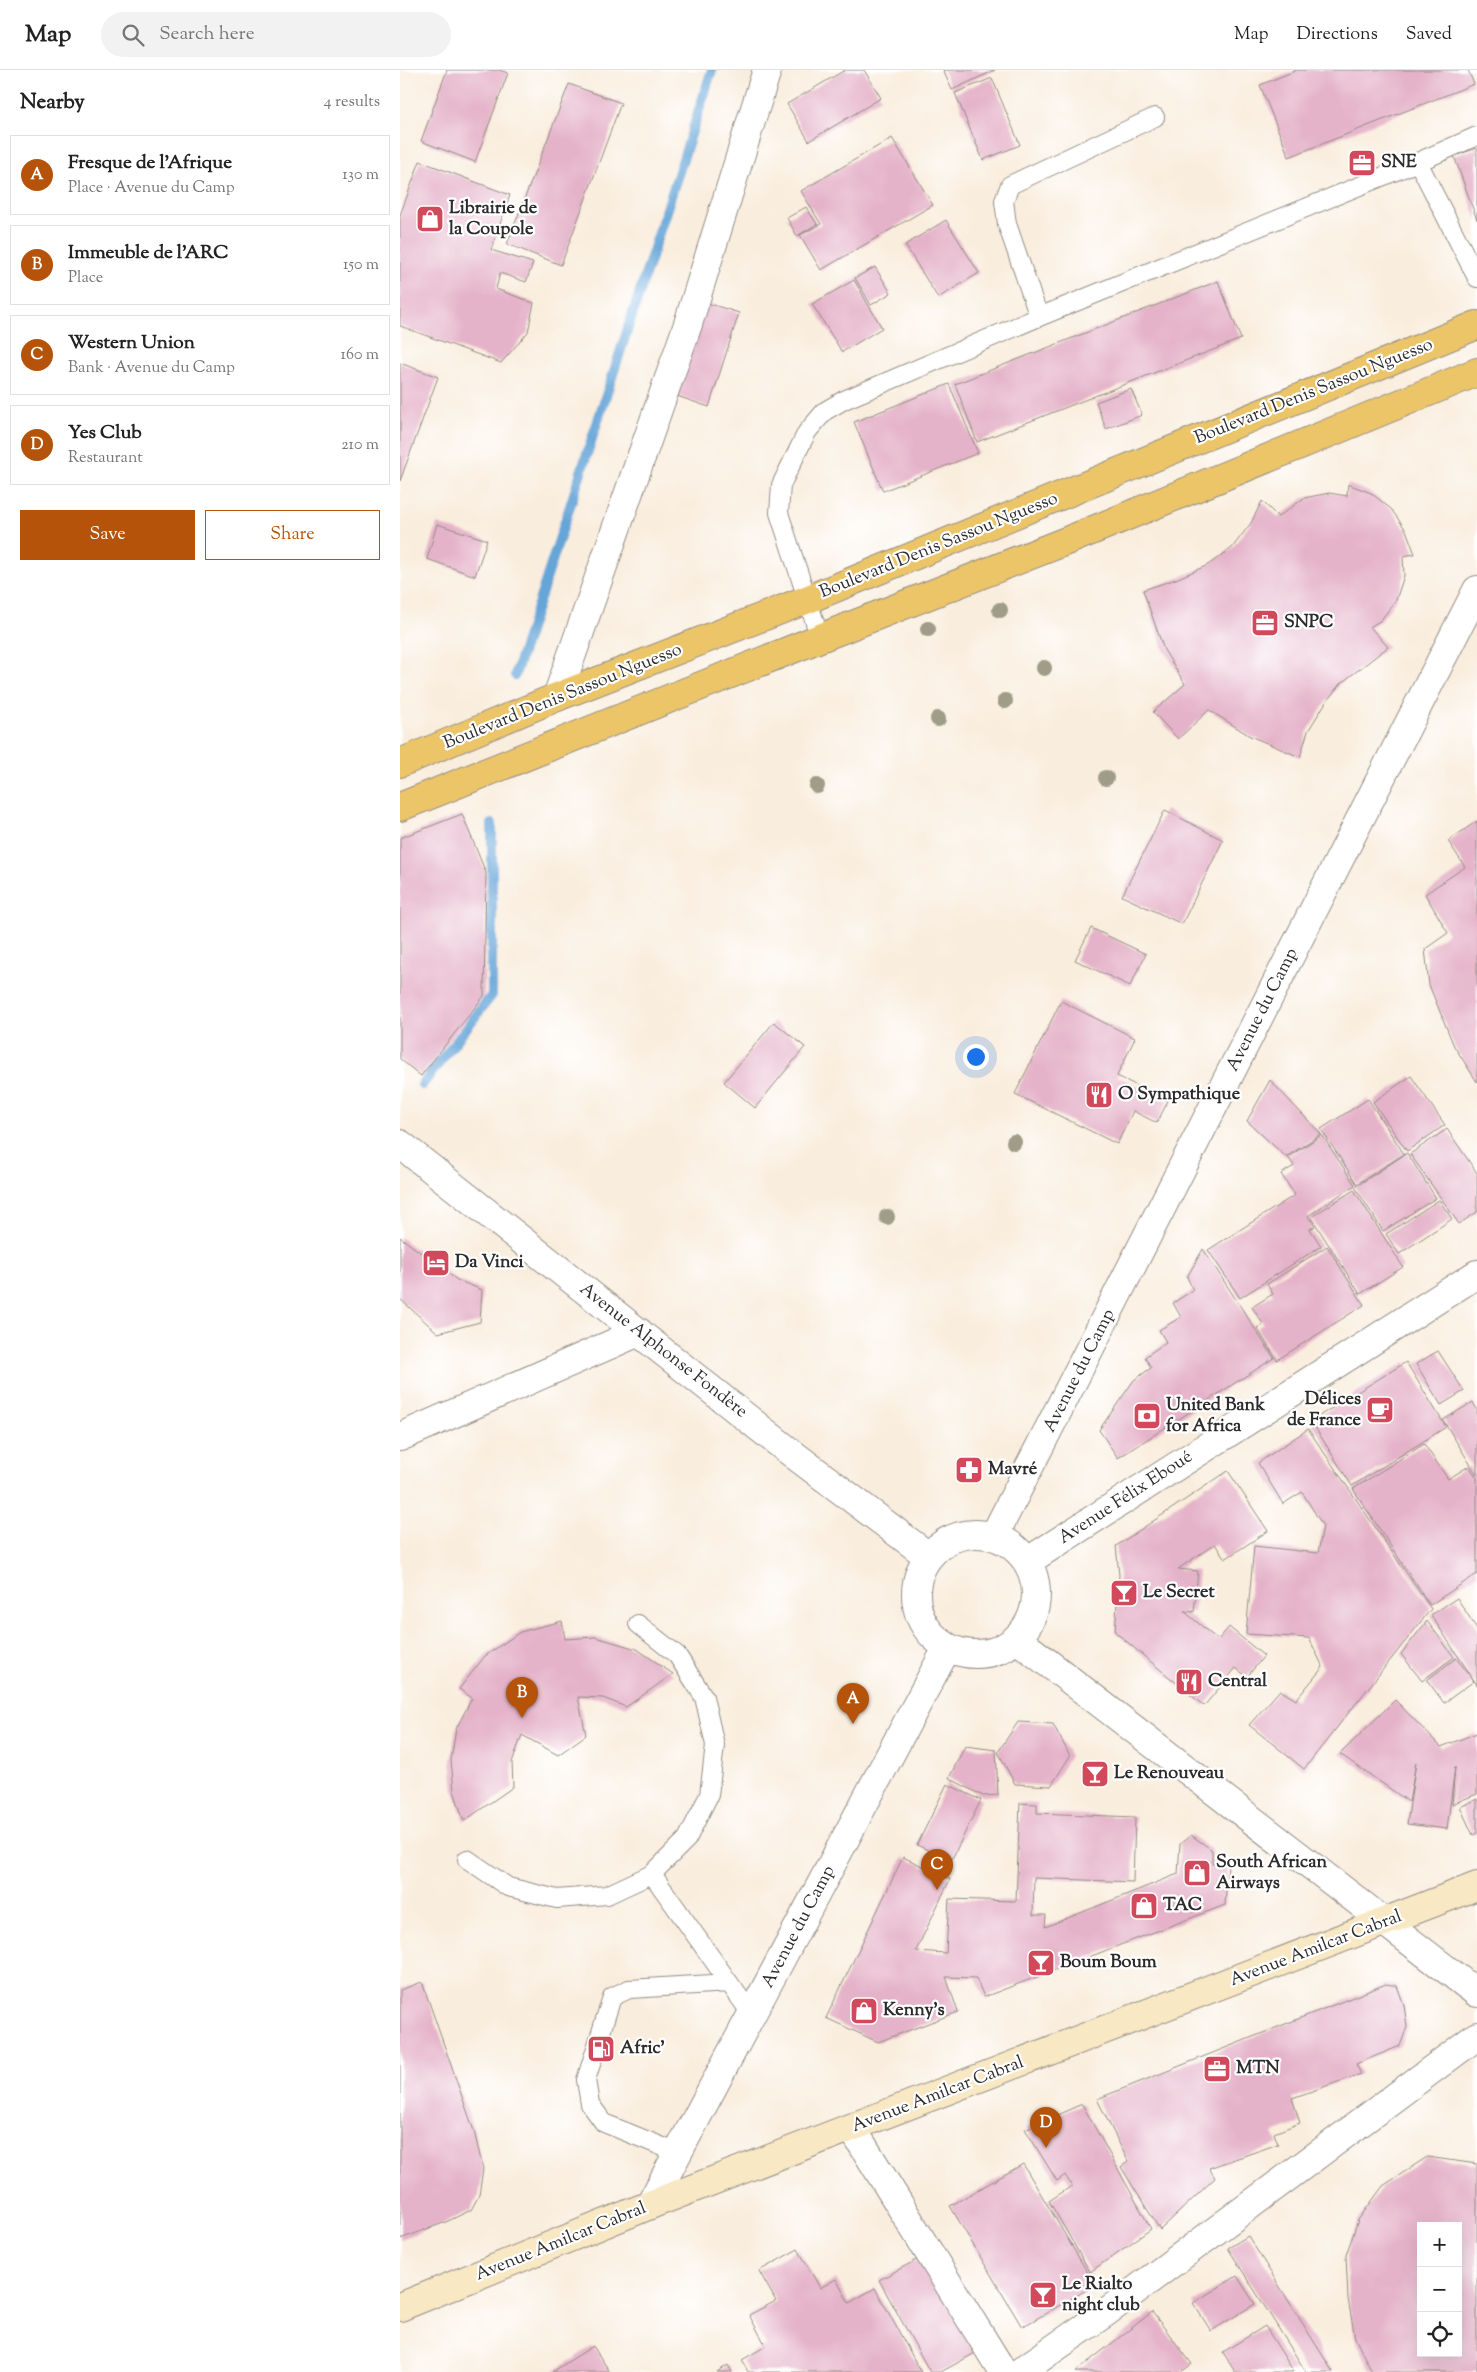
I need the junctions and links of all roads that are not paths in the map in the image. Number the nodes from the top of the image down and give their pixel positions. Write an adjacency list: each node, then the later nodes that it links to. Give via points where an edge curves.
1 (767, 70): 12 (street, via 688,324)
2 (1155, 117): 6 (lane, via 1010,185 1004,201 1007,224)
3 (1477, 136): 4 (lane)
4 (1418, 162): 5 (lane); 6 (lane)
5 (1477, 278)
6 (1039, 317): 10 (lane, via 844,400 825,411 806,432 780,485 779,513)
7 (1477, 325): 10 (main road, Boulevard Denis Sassou Nguesso)
8 (1477, 372): 11 (main road, via 1074,538)
9 (1477, 590): 19 (street, Avenue du Camp)
10 (806, 600): 11 (lane); 12 (main road, Boulevard Denis Sassou Nguesso)
11 (820, 638): 14 (main road)
12 (557, 697): 13 (main road, Boulevard Denis Sassou Nguesso)
13 (400, 763)
14 (400, 807)
15 (400, 1144): 17 (street, Avenue Alphonse Fondère)
16 (1477, 1274): 21 (street, Avenue Félix Eboué)
17 (639, 1332): 18 (street); 20 (street, Avenue Alphonse Fondère)
18 (400, 1437)
19 (994, 1536): 20 (street, via 970,1533 947,1541); 21 (street, via 1008,1542)
20 (928, 1556): 24 (street, via 919,1575 915,1596 919,1616 931,1634)
21 (1028, 1560): 23 (street, via 1038,1588 1034,1616)
22 (638, 1624): 26 (lane, via 677,1656 704,1697 715,1745 709,1795 687,1839)
23 (1018, 1640): 24 (street, via 996,1652 971,1655); 28 (street)
24 (947, 1648): 31 (street, Avenue du Camp)
25 (467, 1859): 26 (lane, via 508,1887 557,1899 607,1895)
26 (652, 1874): 29 (lane)
27 (1477, 1886): 28 (main road, Avenue Amilcar Cabral)
28 (1387, 1922): 30 (street); 33 (main road, Avenue Amilcar Cabral)
29 (729, 1983): 31 (lane); 34 (lane, via 629,1989 612,1997 586,2080 590,2104 604,2123)
30 (1477, 1993)
31 (752, 2015): 34 (street, Avenue du Camp)
32 (1477, 2036): 38 (street, via 1105,2313)
33 (852, 2128): 35 (main road, Avenue Amilcar Cabral); 37 (street)
34 (678, 2153): 35 (street, Avenue du Camp)
35 (650, 2205): 36 (main road, Avenue Amilcar Cabral)
36 (400, 2307)
37 (1003, 2372)
38 (1020, 2372)

